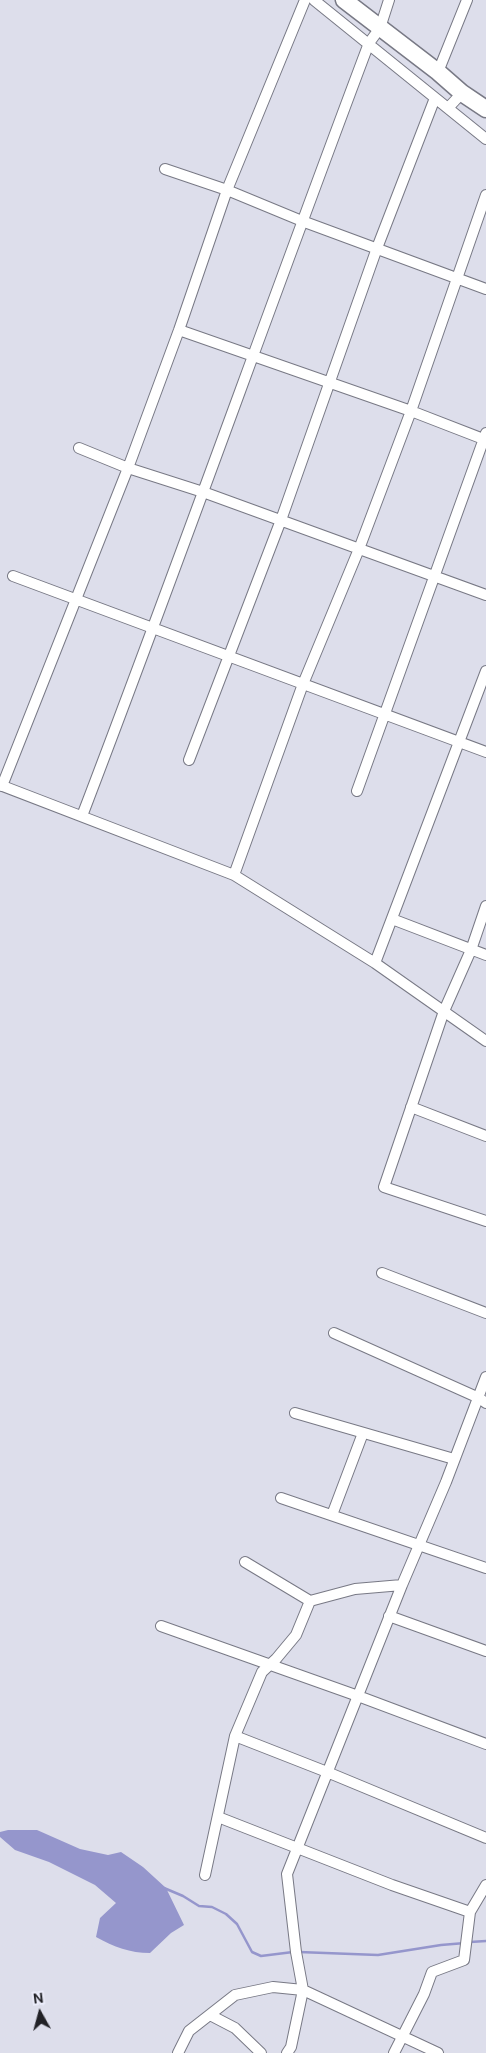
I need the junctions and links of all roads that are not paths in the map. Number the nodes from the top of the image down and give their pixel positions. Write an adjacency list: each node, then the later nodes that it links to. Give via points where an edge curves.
1 (305, 0): 15 (street)
2 (314, 0): 7 (street)
3 (344, 0): 6 (main road)
4 (389, 0): 6 (street)
5 (467, 0): 8 (street)
6 (380, 28): 7 (street); 8 (main road)
7 (368, 43): 10 (street); 17 (street)
8 (438, 72): 9 (main road)
9 (462, 93): 11 (street); 12 (main road)
10 (435, 98): 11 (street); 18 (street)
11 (448, 108): 13 (street)
12 (486, 109)
13 (486, 139)
14 (165, 168): 15 (street)
15 (227, 190): 17 (street); 21 (street)
16 (486, 195): 19 (street)
17 (302, 220): 18 (street); 22 (street)
18 (377, 248): 19 (street); 23 (street)
19 (457, 278): 20 (street); 24 (street)
20 (486, 289)
21 (179, 330): 22 (street); 27 (street)
22 (252, 356): 23 (street); 28 (street)
23 (329, 383): 24 (street); 29 (street)
24 (411, 411): 25 (street); 30 (street)
25 (485, 437): 32 (street)
26 (79, 448): 27 (street)
27 (128, 468): 28 (street); 34 (street)
28 (203, 492): 29 (street); 35 (street)
29 (281, 520): 30 (street); 36 (street)
30 (359, 549): 32 (street); 38 (street)
31 (13, 576): 34 (street)
32 (435, 577): 33 (street); 39 (street)
33 (486, 595)
34 (76, 600): 35 (street); 43 (street)
35 (154, 629): 36 (street); 45 (street)
36 (229, 656): 38 (street); 42 (street)
37 (486, 671): 40 (street)
38 (303, 684): 39 (street); 46 (street)
39 (385, 714): 40 (street); 44 (street)
40 (459, 742): 41 (street); 48 (street)
41 (486, 752)
42 (189, 760)
43 (1, 786): 45 (street)
44 (357, 791)
45 (82, 816): 46 (street)
46 (234, 875): 51 (street)
47 (486, 906): 49 (street)
48 (392, 919): 49 (street); 51 (street)
49 (471, 950): 50 (street); 52 (street)
50 (486, 956)
51 (375, 963): 52 (street)
52 (444, 1011): 53 (street); 54 (street)
53 (486, 1042)
54 (411, 1107): 55 (street); 56 (street, via 384,1187)
55 (486, 1136)
56 (486, 1221)
57 (382, 1273): 58 (street)
58 (486, 1313)
59 (334, 1333): 61 (street)
60 (486, 1377): 61 (street)
61 (482, 1400): 64 (street)
62 (295, 1413): 63 (street)
63 (363, 1433): 64 (street); 66 (street)
64 (454, 1460): 67 (street)
65 (281, 1498): 66 (street)
66 (332, 1516): 67 (street)
67 (419, 1545): 69 (street); 70 (street)
68 (245, 1562): 71 (street)
69 (486, 1568)
70 (402, 1585): 71 (street, via 356,1589); 72 (street)
71 (310, 1601): 75 (street, via 296,1635)
72 (389, 1616): 74 (street); 76 (street)
73 (161, 1626): 75 (street)
74 (486, 1651)
75 (270, 1665): 76 (street); 77 (street, via 262,1672)
76 (358, 1696): 78 (street); 79 (street)
77 (235, 1736): 79 (street); 80 (street)
78 (486, 1744)
79 (327, 1772): 81 (street); 82 (street)
80 (218, 1817): 82 (street); 83 (street)
81 (486, 1838)
82 (297, 1848): 85 (street, via 392,1886); 86 (street, via 287,1874)
83 (205, 1875)
84 (486, 1885): 85 (street)
85 (470, 1912): 88 (street, via 464,1960 432,1972)
86 (303, 1990): 87 (street, via 273,1987 235,1995); 88 (street); 91 (street)
87 (210, 2015): 89 (street, via 189,2031); 90 (street, via 235,2028)
88 (401, 2037): 92 (street); 93 (street)
89 (178, 2053)
90 (261, 2053)
91 (287, 2053)
92 (394, 2053)
93 (438, 2053)

